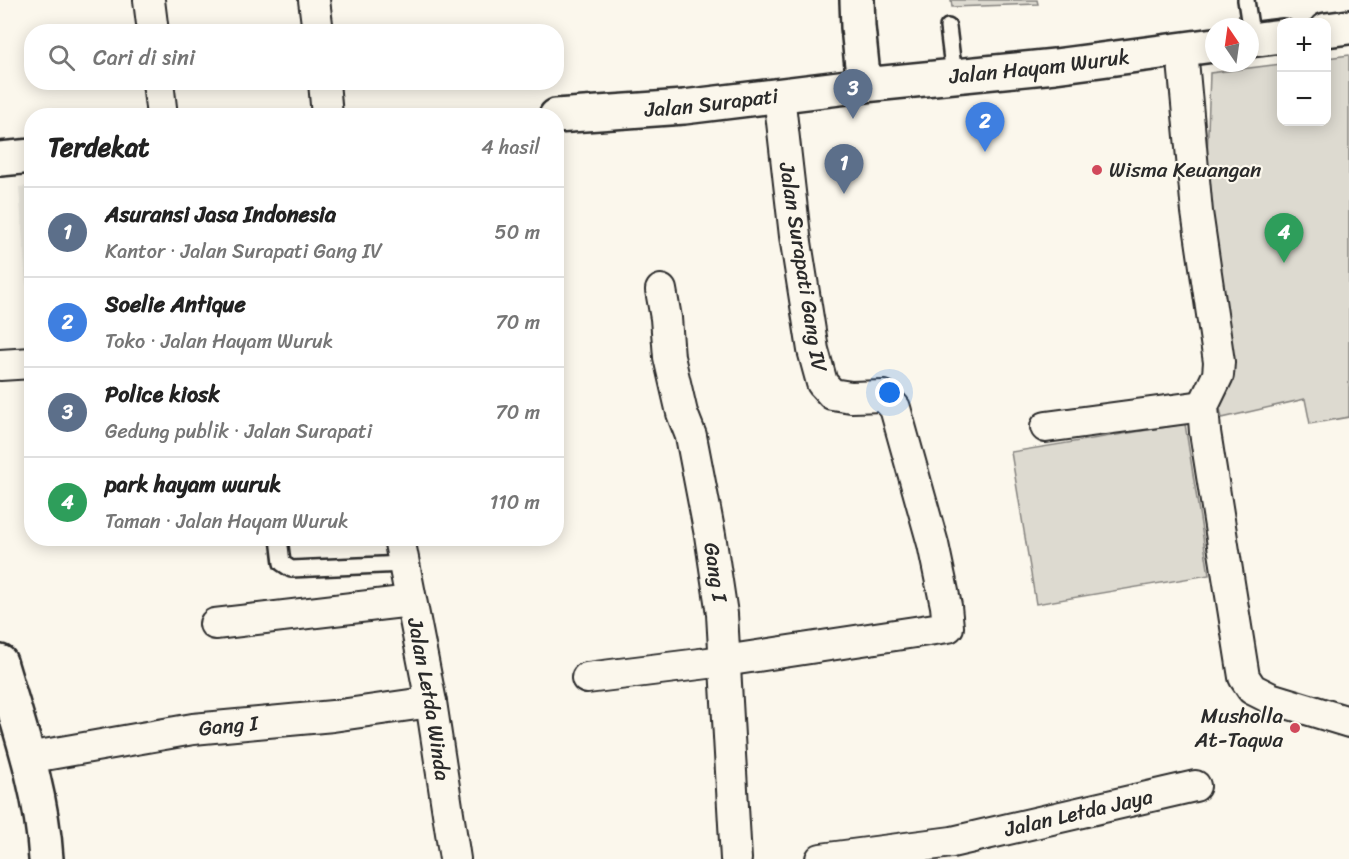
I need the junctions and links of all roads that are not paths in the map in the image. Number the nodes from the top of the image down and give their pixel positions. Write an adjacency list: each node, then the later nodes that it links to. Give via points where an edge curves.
1 (149, 0): 5 (street)
2 (314, 0): 6 (street)
3 (857, 0): 13 (main road)
4 (1246, 0): 10 (lane)
5 (152, 24)
6 (317, 24)
7 (948, 27): 12 (lane)
8 (1349, 27): 9 (main road)
9 (1331, 29)
10 (1261, 39)
11 (1198, 48): 12 (main road, Jalan Hayam Wuruk); 25 (street, via 1197,212 1220,362)
12 (954, 76): 13 (main road, Jalan Hayam Wuruk)
13 (864, 85): 16 (main road, Jalan Surapati)
14 (159, 90): 17 (street)
15 (325, 90): 18 (street)
16 (778, 95): 19 (main road, Jalan Surapati, via 684,107); 31 (street, Jalan Surapati Gang IV, via 795,236 822,383 832,394 884,396 895,408 933,544 948,627)
17 (161, 108)
18 (326, 108)
19 (564, 115)
20 (24, 157): 21 (main road)
21 (0, 159)
22 (661, 290): 31 (street, Gang I, via 669,357 710,535 722,614)
23 (24, 364): 24 (street)
24 (0, 365)
25 (1203, 406): 26 (street); 35 (street, via 1244,677 1252,689 1269,698)
26 (1046, 427)
27 (280, 546): 28 (lane, via 282,563 291,569)
28 (402, 551): 29 (street, Jalan Letda Winda)
29 (411, 601): 30 (street); 34 (street, Jalan Letda Winda)
30 (215, 624)
31 (724, 661): 33 (street); 40 (street, Gang I)
32 (0, 662): 36 (main road)
33 (587, 678)
34 (431, 702): 36 (street, Gang I, via 193,729); 39 (street, Jalan Letda Winda)
35 (1349, 722)
36 (27, 758): 38 (main road)
37 (1195, 786): 41 (street, Jalan Letda Jaya, via 952,842)
38 (46, 859)
39 (455, 859)
40 (736, 859)
41 (821, 859)

